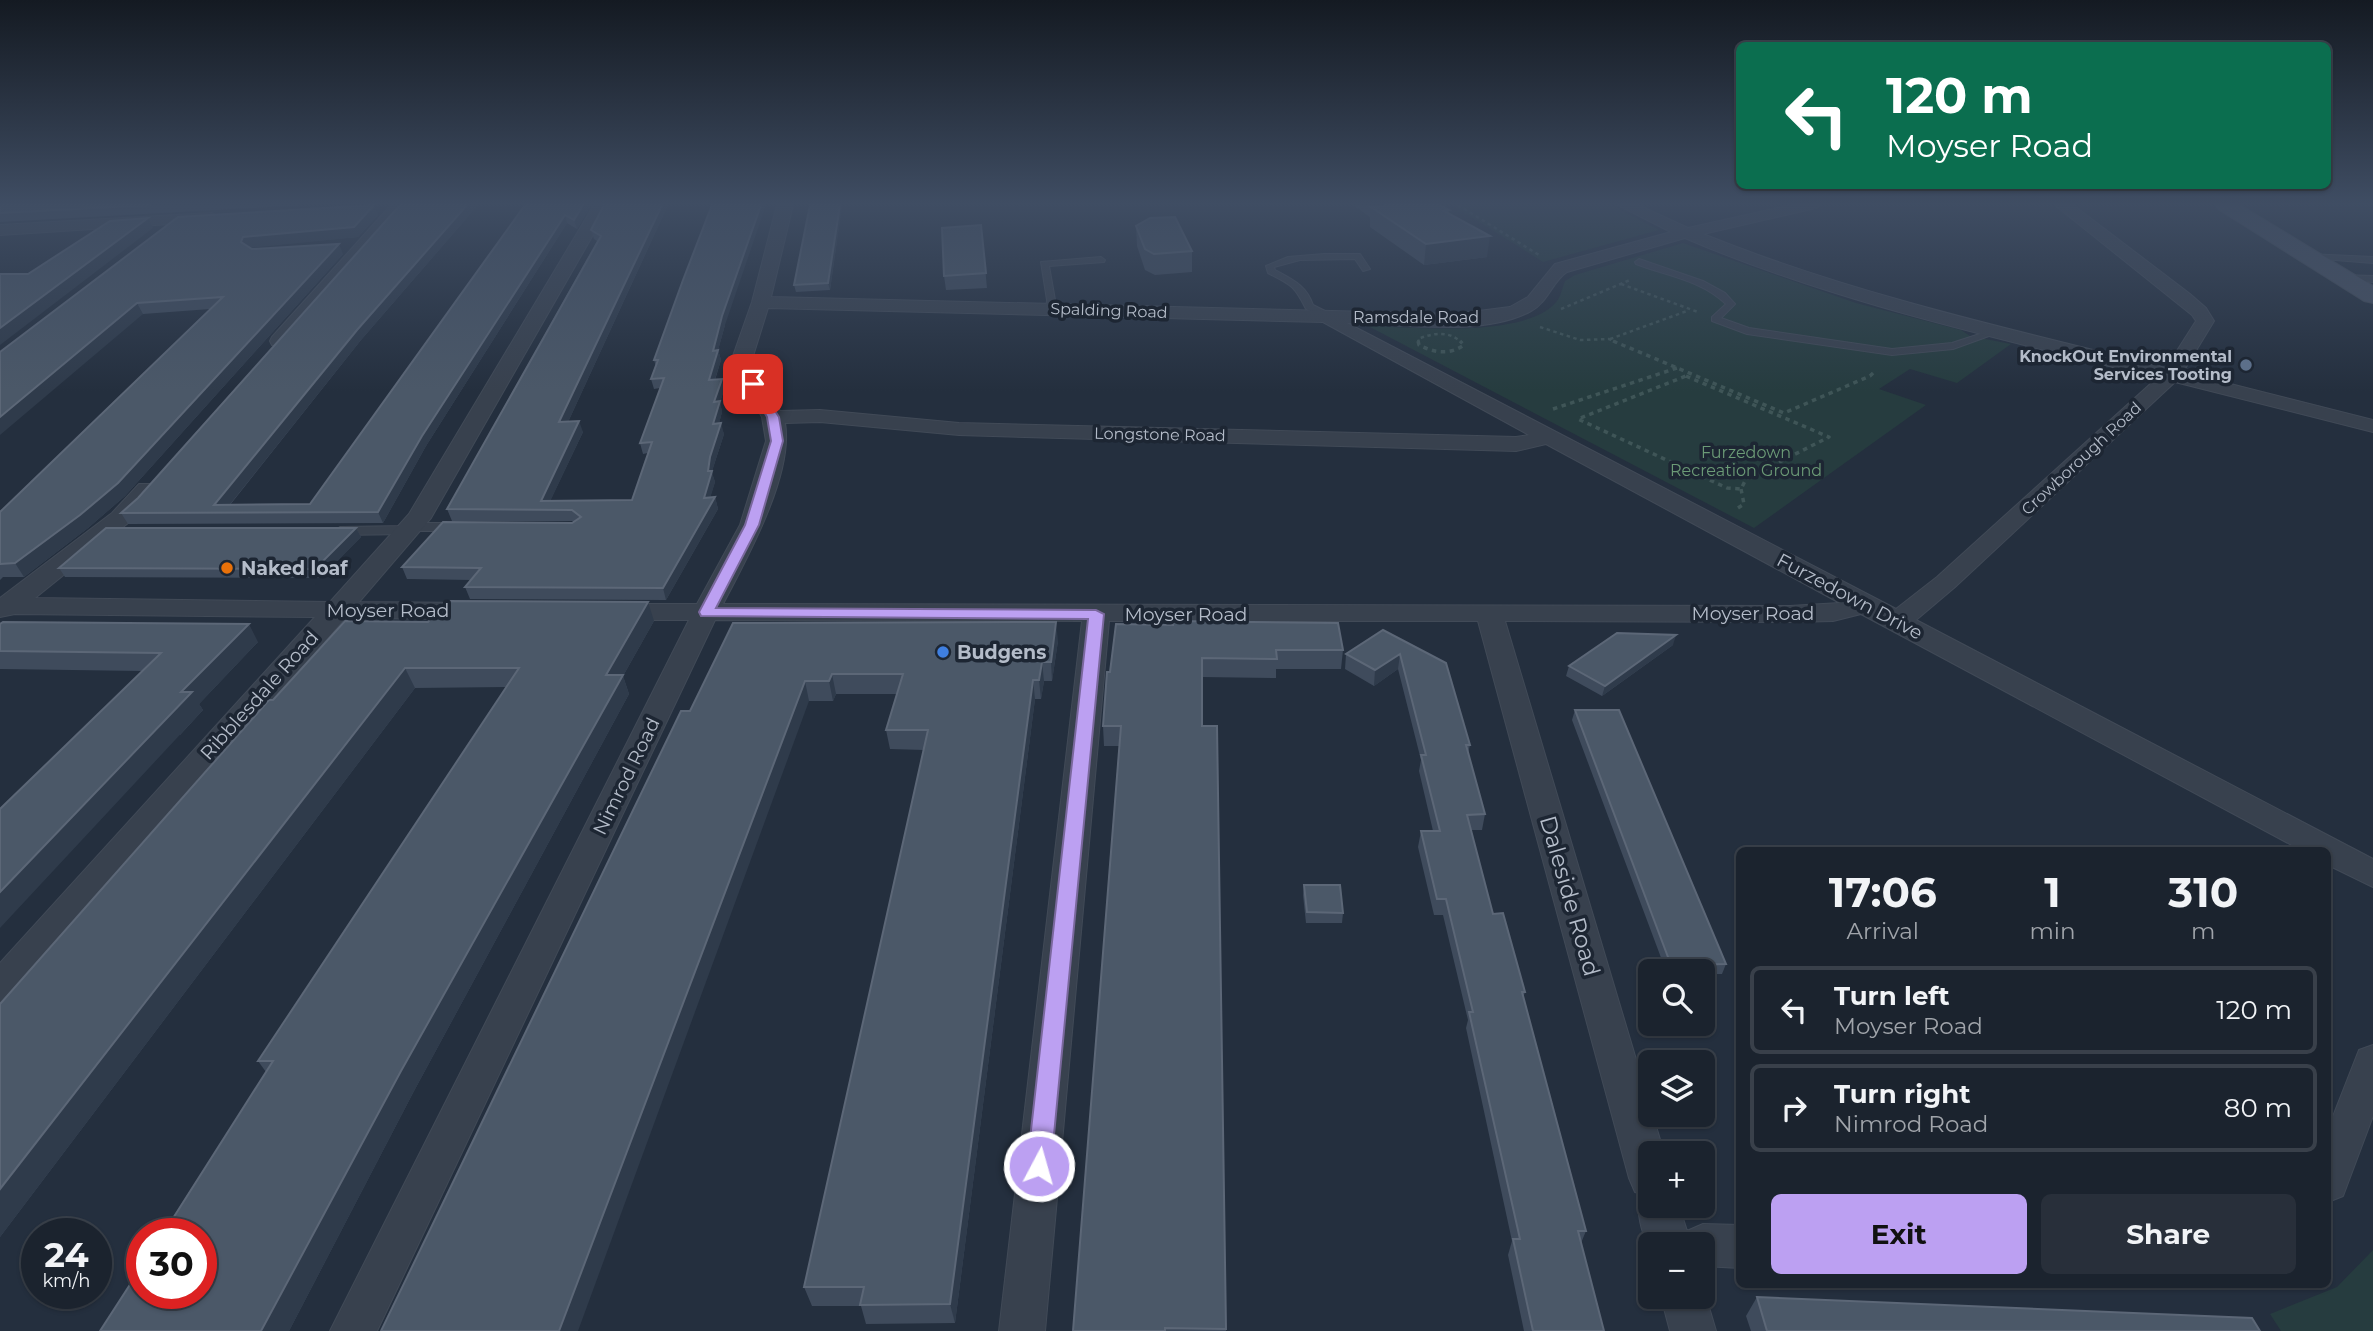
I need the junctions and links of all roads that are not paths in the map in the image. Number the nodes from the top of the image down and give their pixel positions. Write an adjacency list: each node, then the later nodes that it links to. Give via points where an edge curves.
1 (343, 267): 18 (street)
2 (565, 267): 25 (street, Ribblesdale Road)
3 (770, 267): 14 (street, Nimrod Road)
4 (1045, 267): 15 (lane)
5 (1270, 267): 16 (lane, via 1297,285 1309,307)
6 (1564, 267): 16 (street, Ramsdale Road, via 1550,274 1535,300 1497,315 1455,320)
7 (1650, 267): 17 (lane, via 1699,282 1727,299 1731,304 1715,318 1747,331 1892,352 1954,346)
8 (1776, 267): 17 (street)
9 (2142, 267): 19 (street, Crowborough Road, via 2204,316)
10 (2328, 267): 11 (main road)
11 (2344, 277): 12 (lane); 13 (main road)
12 (2373, 279)
13 (2373, 296)
14 (761, 302): 15 (street, Spalding Road); 20 (street, Nimrod Road, via 743,356)
15 (1049, 309): 16 (street, Spalding Road)
16 (1330, 317): 22 (street, Furzedown Drive)
17 (1994, 331): 19 (street)
18 (265, 357)
19 (2169, 375): 21 (street); 37 (street, Crowborough Road)
20 (773, 417): 22 (street, Longstone Road, via 812,415 960,429 1517,444); 34 (street, Nimrod Road, via 777,441 752,525)
21 (2373, 426)
22 (1548, 436): 29 (street, Furzedown Drive)
23 (163, 472): 26 (street)
24 (474, 527): 25 (lane)
25 (410, 529): 28 (lane); 31 (street, Ribblesdale Road)
26 (104, 531): 27 (lane); 30 (street)
27 (132, 531)
28 (326, 531)
29 (1866, 604): 35 (street, Moyser Road, via 1833,613); 37 (street, Furzedown Drive)
30 (3, 608): 31 (street, Moyser Road)
31 (335, 610): 32 (street, Moyser Road); 41 (street, Ribblesdale Road)
32 (505, 611)
33 (585, 612): 34 (street, Moyser Road)
34 (706, 612): 36 (street, Moyser Road); 48 (street, Nimrod Road)
35 (1489, 613): 36 (street, Moyser Road); 43 (street, Daleside Road)
36 (1096, 614): 49 (street)
37 (1898, 621): 38 (street, Furzedown Drive)
38 (2322, 847)
39 (2331, 852): 40 (street, Furzedown Drive)
40 (2373, 874)
41 (0, 988)
42 (2373, 1062): 44 (street)
43 (1639, 1141)
44 (2331, 1174)
45 (1715, 1246): 46 (street)
46 (1736, 1247)
47 (1687, 1309): 50 (street)
48 (353, 1331)
49 (1022, 1331)
50 (1693, 1331)

